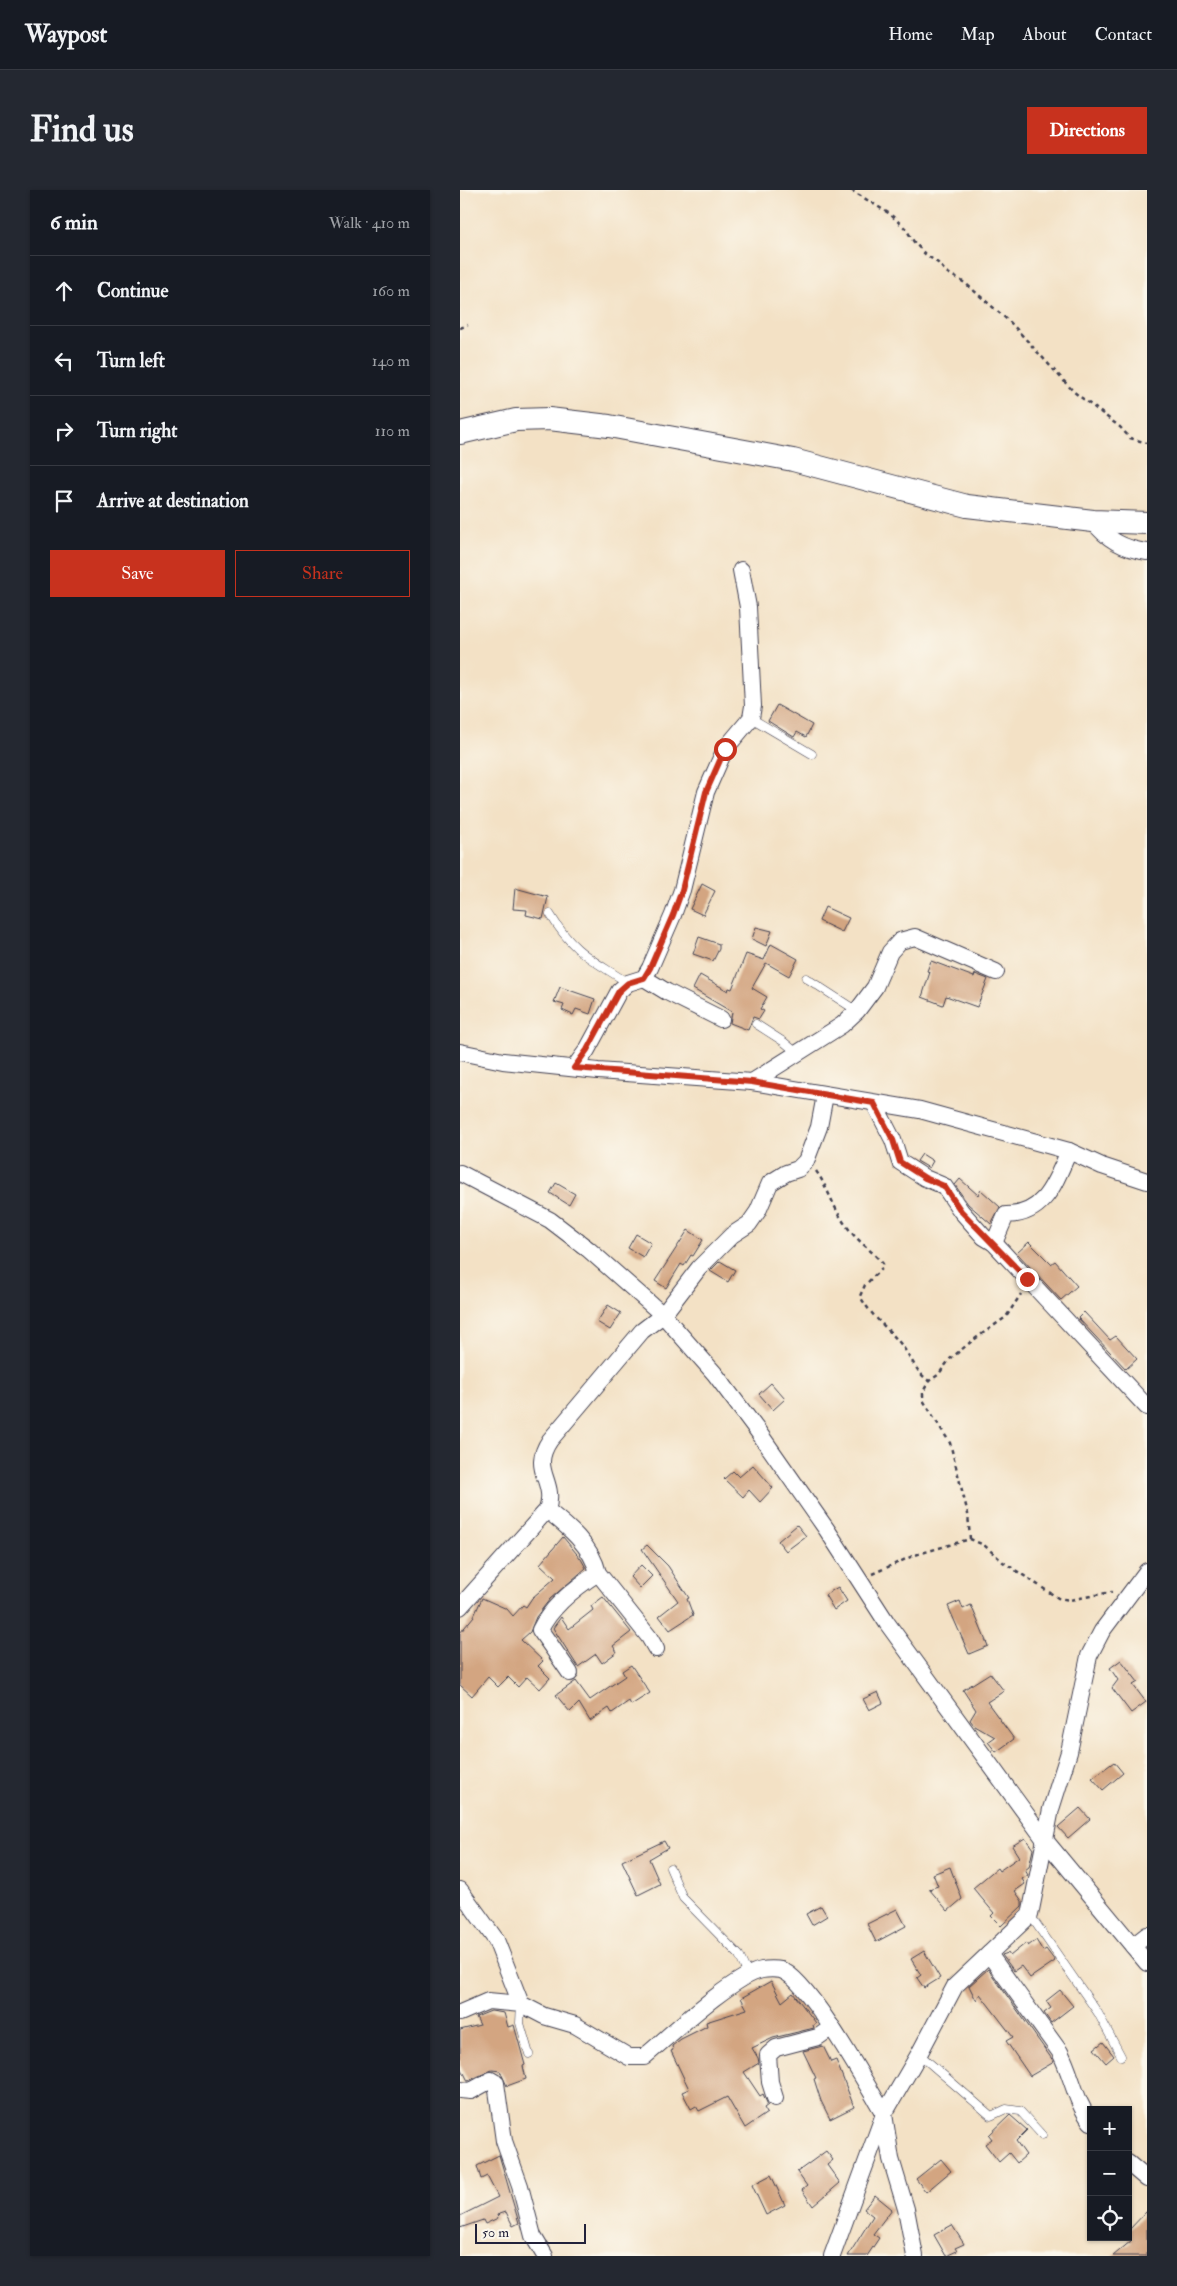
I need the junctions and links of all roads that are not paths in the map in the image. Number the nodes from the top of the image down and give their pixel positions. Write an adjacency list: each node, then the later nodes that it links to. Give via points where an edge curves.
1 (460, 433): 2 (street, via 516,420 549,419 609,426 793,460 967,506)
2 (1092, 521): 3 (street); 4 (street, via 1115,542)
3 (1147, 523)
4 (1147, 552)
5 (741, 570): 6 (street, via 748,607)
6 (751, 718): 7 (lane); 10 (street, via 725,749 706,792 679,898)
7 (812, 754)
8 (550, 914): 12 (lane, via 578,951)
9 (996, 972): 13 (street, via 915,937 900,941 890,952 874,987)
10 (644, 978): 12 (street); 14 (street)
11 (806, 978): 13 (lane)
12 (628, 983): 18 (street, via 619,991)
13 (857, 1011): 17 (street, via 842,1025)
14 (721, 1019)
15 (756, 1024): 17 (lane)
16 (460, 1052): 18 (street, via 503,1061)
17 (797, 1053): 19 (street)
18 (574, 1068): 19 (street)
19 (752, 1082): 20 (street)
20 (825, 1094): 21 (street); 26 (street, via 819,1127 806,1161 798,1169 786,1172 770,1183 758,1212 699,1268)
21 (874, 1103): 22 (street, via 920,1110); 25 (street, via 900,1162 944,1186 961,1211 984,1237)
22 (1069, 1151): 24 (street); 25 (street, via 1050,1191 1034,1209 1020,1215 1006,1215)
23 (460, 1173): 26 (street, via 550,1220 588,1248)
24 (1147, 1181)
25 (994, 1243): 27 (street)
26 (663, 1315): 28 (street, via 642,1331 542,1452 541,1465 550,1492); 34 (street, via 715,1374 758,1430 828,1530 887,1623)
27 (1147, 1407)
28 (547, 1510): 30 (street, via 571,1530 595,1562); 31 (street)
29 (1147, 1571): 34 (street, via 1102,1631 1089,1656 1073,1735)
30 (598, 1573): 32 (street); 33 (street, via 545,1619 540,1630)
31 (460, 1607)
32 (656, 1649)
33 (570, 1673)
34 (1045, 1840): 37 (street); 39 (street)
35 (670, 1868): 42 (lane, via 683,1898 739,1955)
36 (460, 1890): 43 (street, via 496,1940)
37 (1030, 1915): 40 (street); 48 (lane, via 1098,2013)
38 (1147, 1935): 39 (street)
39 (1134, 1946): 41 (street)
40 (989, 1954): 47 (street, via 955,1986); 52 (street, via 1060,2052 1078,2102)
41 (1147, 1963)
42 (749, 1977): 43 (street, via 728,1988 644,2057 629,2057 574,2025 544,2016); 45 (street, via 761,1970 782,1970 800,1986)
43 (521, 2004): 44 (street, via 488,2000); 46 (lane, via 520,2023)
44 (460, 2013)
45 (832, 2027): 50 (street, via 818,2037 776,2048 768,2055 770,2082); 51 (street)
46 (529, 2054)
47 (919, 2054): 51 (street); 53 (lane, via 992,2116 1006,2109 1020,2111)
48 (1121, 2056)
49 (460, 2090): 56 (street, via 470,2091 491,2080 496,2083 504,2141 533,2236)
50 (776, 2098)
51 (884, 2114): 57 (street); 58 (street, via 891,2159 906,2209)
52 (1087, 2116)
53 (1042, 2135)
54 (1132, 2166): 55 (street)
55 (1147, 2179)
56 (545, 2256)
57 (832, 2256)
58 (915, 2256)

